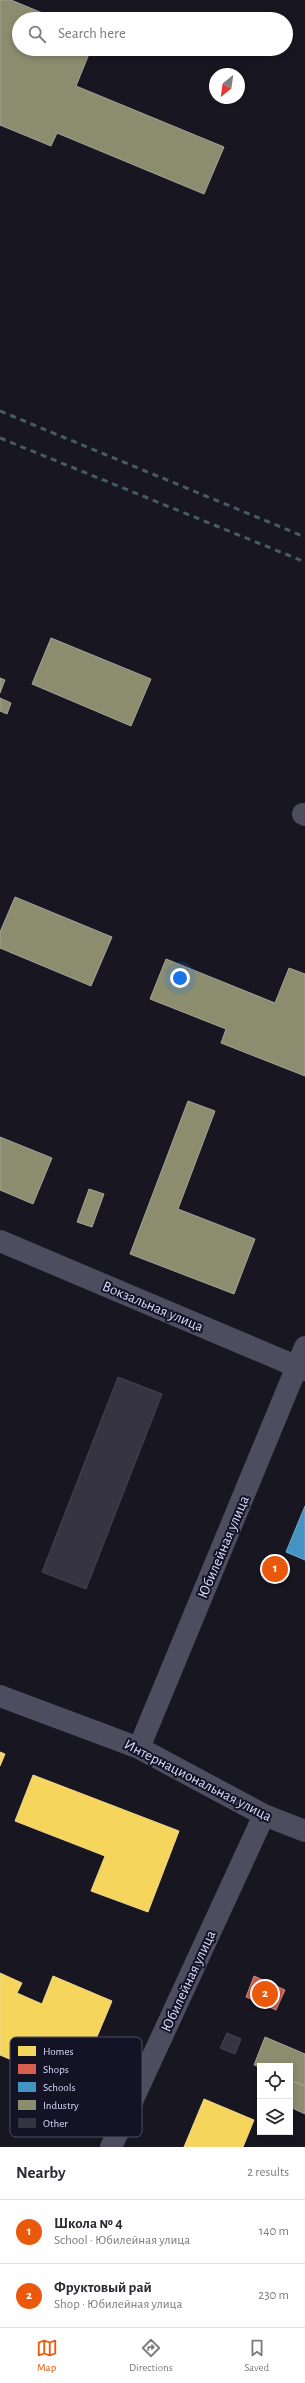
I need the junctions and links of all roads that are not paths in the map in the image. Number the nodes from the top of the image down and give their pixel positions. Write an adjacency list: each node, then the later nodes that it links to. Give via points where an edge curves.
1 (0, 1241): 3 (street, Вокзальная улица)
2 (305, 1346): 3 (street, Юбилейная улица)
3 (301, 1369): 5 (street, Юбилейная улица)
4 (0, 1696): 5 (street, Интернациональная улица)
5 (139, 1748): 6 (street, Интернациональная улица)
6 (264, 1815): 7 (street, Интернациональная улица); 8 (street, Юбилейная улица)
7 (305, 1831)
8 (142, 2080)
9 (116, 2137): 10 (street, Юбилейная улица)
10 (111, 2147)

